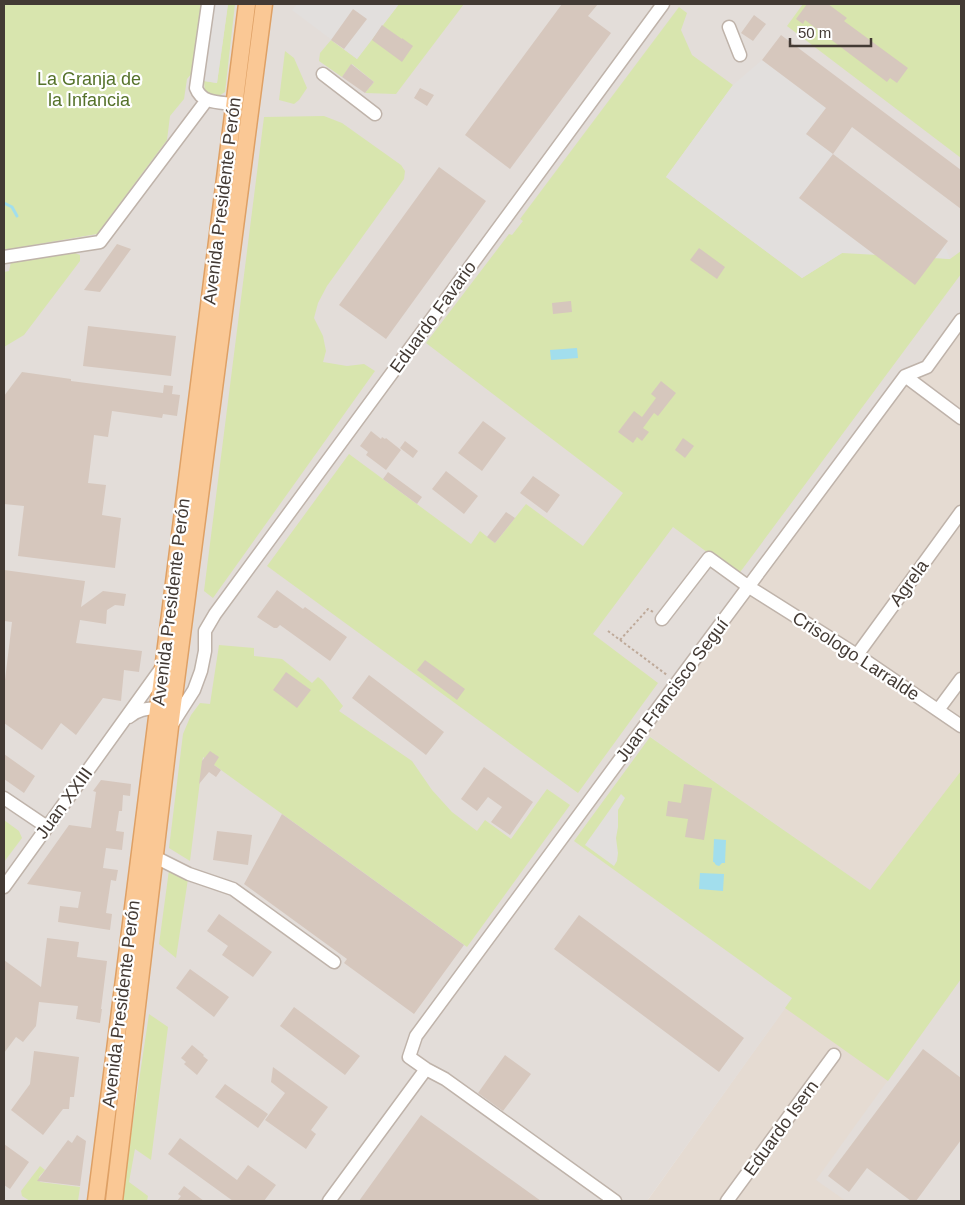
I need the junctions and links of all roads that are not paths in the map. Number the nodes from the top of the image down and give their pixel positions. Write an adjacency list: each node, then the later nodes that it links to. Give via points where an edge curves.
1 (208, 4): 8 (street, via 196,88)
2 (247, 4): 9 (main road, Avenida Presidente Perón)
3 (264, 4): 19 (main road, Avenida Presidente Perón)
4 (663, 4): 18 (street, Eduardo Favario)
5 (729, 27): 6 (street)
6 (740, 55)
7 (323, 74): 10 (street)
8 (206, 101): 9 (street); 11 (street, via 100,242)
9 (234, 104): 19 (main road, Avenida Presidente Perón)
10 (375, 114)
11 (4, 257)
12 (961, 320): 13 (street, Juan Francisco Seguí, via 927,367)
13 (905, 376): 14 (street); 16 (street, Juan Francisco Seguí)
14 (961, 418)
15 (961, 512): 20 (street, Agrela)
16 (749, 587): 17 (street, Crisologo Larralde, via 709,558); 20 (street, Crisologo Larralde); 35 (street, Juan Francisco Seguí, via 416,1036 409,1057)
17 (662, 619)
18 (205, 631): 19 (street); 23 (street, Eduardo Favario, via 205,651)
19 (175, 633): 21 (main road, Avenida Presidente Perón); 24 (main road, Avenida Presidente Perón)
20 (857, 655): 25 (street, Crisologo Larralde)
21 (163, 666): 24 (main road, Avenida Presidente Perón); 26 (street, Juan XXIII)
22 (961, 679): 25 (street)
23 (194, 690): 24 (street, Juan XXIII, via 183,700); 28 (street, Eduardo Favario)
24 (165, 707): 26 (street, Juan XXIII, via 146,708); 28 (main road, Avenida Presidente Perón); 36 (main road, Avenida Presidente Perón)
25 (938, 710): 27 (street, Crisologo Larralde)
26 (125, 720): 30 (street, Juan XXIII)
27 (961, 726)
28 (170, 727): 31 (main road, Avenida Presidente Perón)
29 (4, 798): 30 (street)
30 (47, 827): 32 (street, Juan XXIII)
31 (155, 857): 33 (street, via 189,874 232,889); 37 (main road, Avenida Presidente Perón)
32 (4, 887)
33 (334, 962)
34 (834, 1055): 40 (street, Eduardo Isern)
35 (426, 1069): 38 (street); 39 (street, via 445,1079)
36 (96, 1201)
37 (114, 1201)
38 (329, 1201)
39 (615, 1201)
40 (727, 1201)

